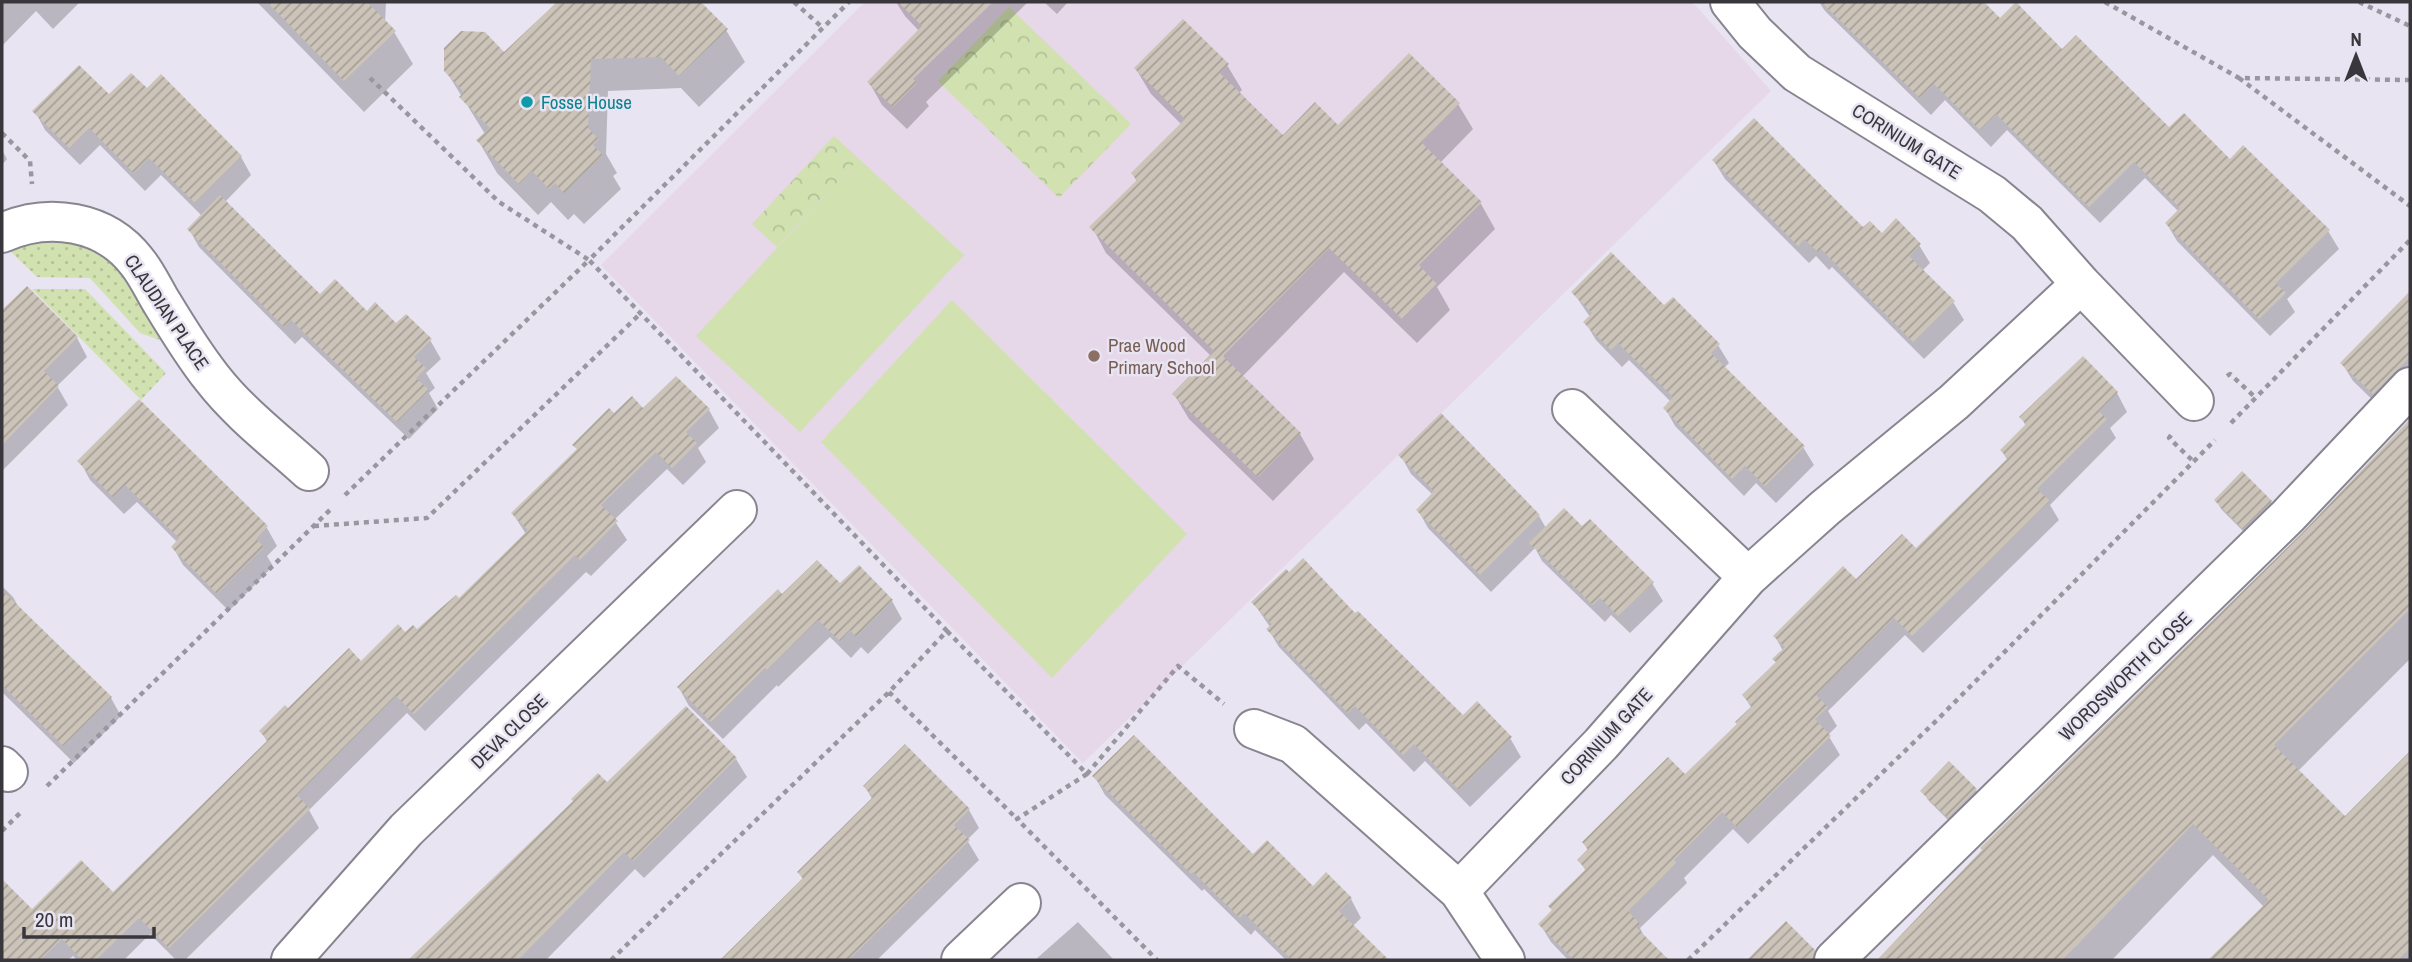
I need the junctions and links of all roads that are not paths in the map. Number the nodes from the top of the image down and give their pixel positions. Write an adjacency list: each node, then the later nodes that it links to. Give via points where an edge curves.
1 (1730, 2): 3 (street, CORINIUM GATE, via 1797,73 1992,194 2027,223)
2 (19, 228): 7 (street, CLAUDIAN PLACE, via 63,221 111,236 137,261 191,352 226,396)
3 (2081, 284): 5 (street, CORINIUM GATE); 9 (street, CORINIUM GATE, via 1954,402)
4 (2410, 387): 16 (street, WORDSWORTH CLOSE, via 2288,516)
5 (2193, 401)
6 (1572, 409): 9 (street)
7 (309, 471)
8 (737, 510): 13 (street, DEVA CLOSE, via 406,830)
9 (1748, 577): 11 (street, CORINIUM GATE, via 1601,744)
10 (1254, 729): 11 (street, via 1293,744)
11 (1459, 891): 15 (street)
12 (1021, 903): 14 (street)
13 (291, 960)
14 (961, 960)
15 (1505, 960)
16 (1834, 960)

